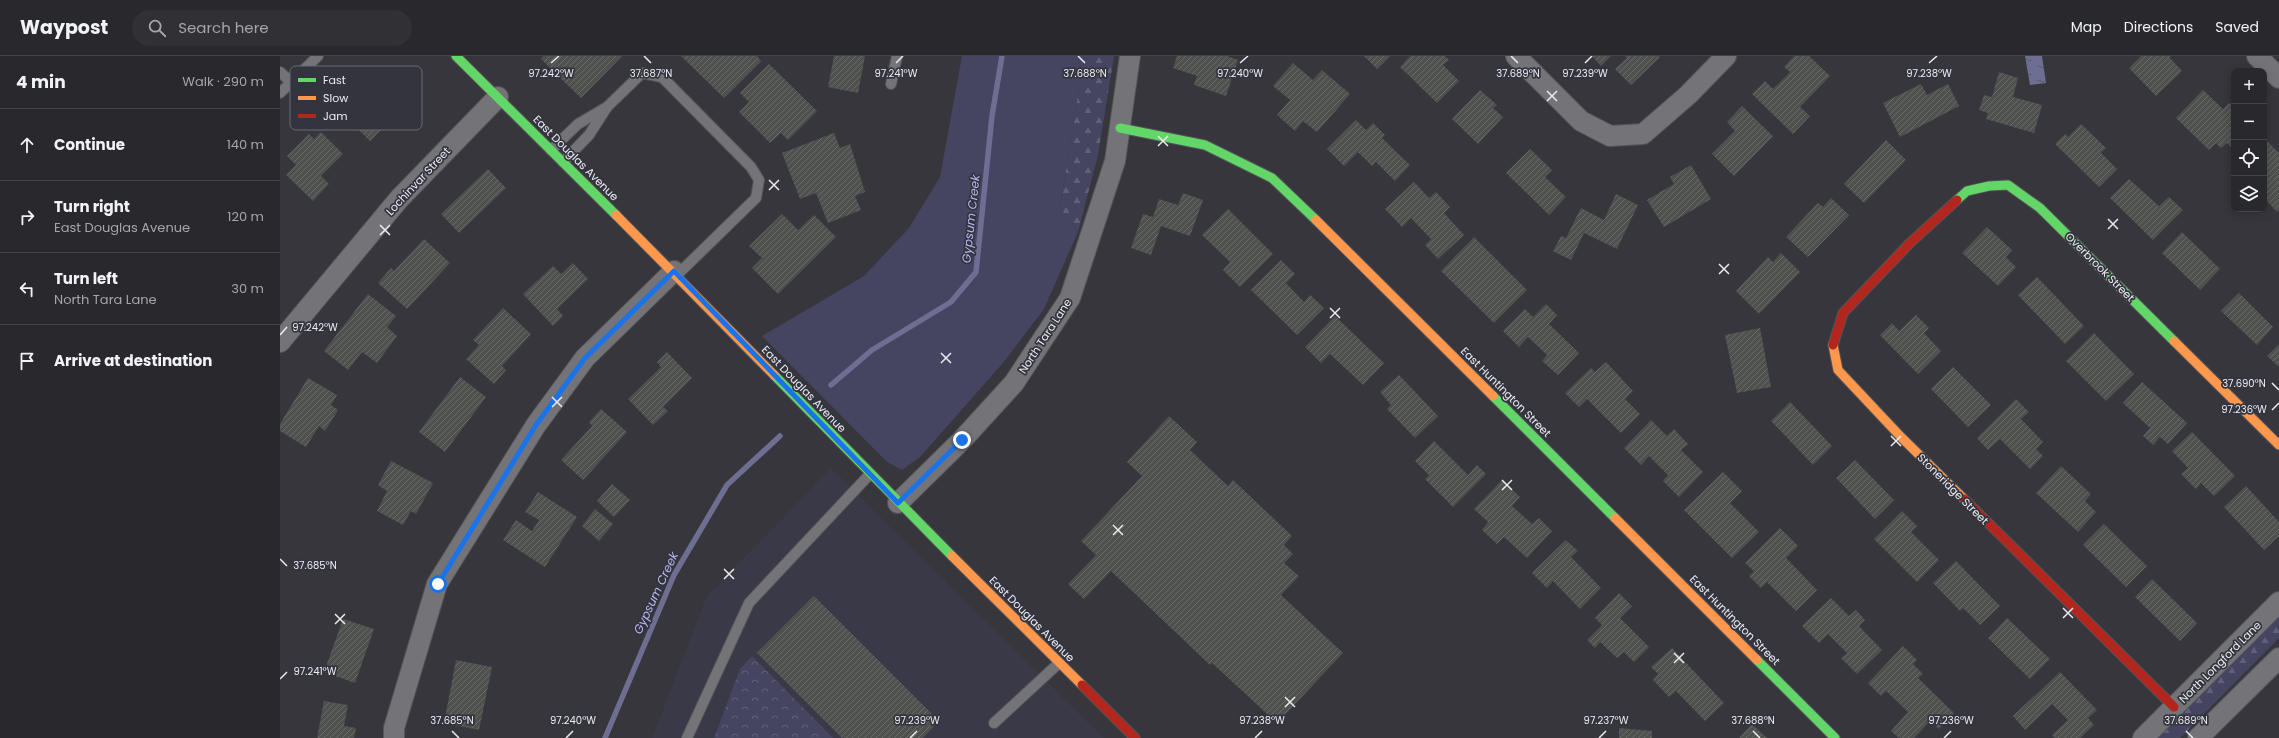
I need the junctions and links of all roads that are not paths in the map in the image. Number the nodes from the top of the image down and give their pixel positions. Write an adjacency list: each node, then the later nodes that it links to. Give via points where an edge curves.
1 (318, 56): 8 (lane)
2 (456, 56): 15 (street, East Douglas Avenue)
3 (897, 56): 13 (lane)
4 (1130, 56): 17 (street, North Tara Lane)
5 (1516, 56): 7 (street, via 1581,121 1610,136 1643,134 1688,95)
6 (2257, 56): 10 (street)
7 (1723, 59)
8 (308, 66)
9 (280, 72): 11 (lane)
10 (2279, 78)
11 (290, 81)
12 (290, 83): 14 (lane)
13 (891, 84)
14 (280, 93)
15 (498, 97): 18 (street, East Douglas Avenue); 22 (street, Lochinvar Street, via 399,199)
16 (607, 106): 18 (lane, via 578,124); 19 (lane, via 589,135); 21 (lane, via 642,73 662,77 751,167 759,180 756,198)
17 (1120, 128): 25 (street, North Tara Lane, via 1116,161 1070,298 1014,383 962,440); 34 (street, East Huntington Street, via 1205,145 1272,178)
18 (551, 150): 19 (street, East Douglas Avenue)
19 (563, 162): 21 (street, East Douglas Avenue)
20 (1903, 250): 23 (street, Overbrook Street, via 1967,191 2008,185 2040,208); 29 (street, Stoneridge Street, via 1843,313 1833,346 1838,370 1901,437)
21 (676, 273): 24 (street, East Douglas Avenue); 31 (street, via 585,358 536,425 438,584 394,728)
22 (280, 342)
23 (2279, 445)
24 (870, 474): 25 (street, East Douglas Avenue); 32 (lane, via 749,603)
25 (898, 503): 28 (street, East Douglas Avenue)
26 (2279, 602): 29 (street, North Longford Lane)
27 (2279, 658): 36 (street)
28 (1059, 663): 30 (lane); 33 (street, East Douglas Avenue)
29 (2174, 707): 35 (street, North Longford Lane)
30 (994, 723)
31 (394, 738)
32 (687, 738)
33 (1135, 738)
34 (1835, 738)
35 (2143, 738)
36 (2198, 738)

